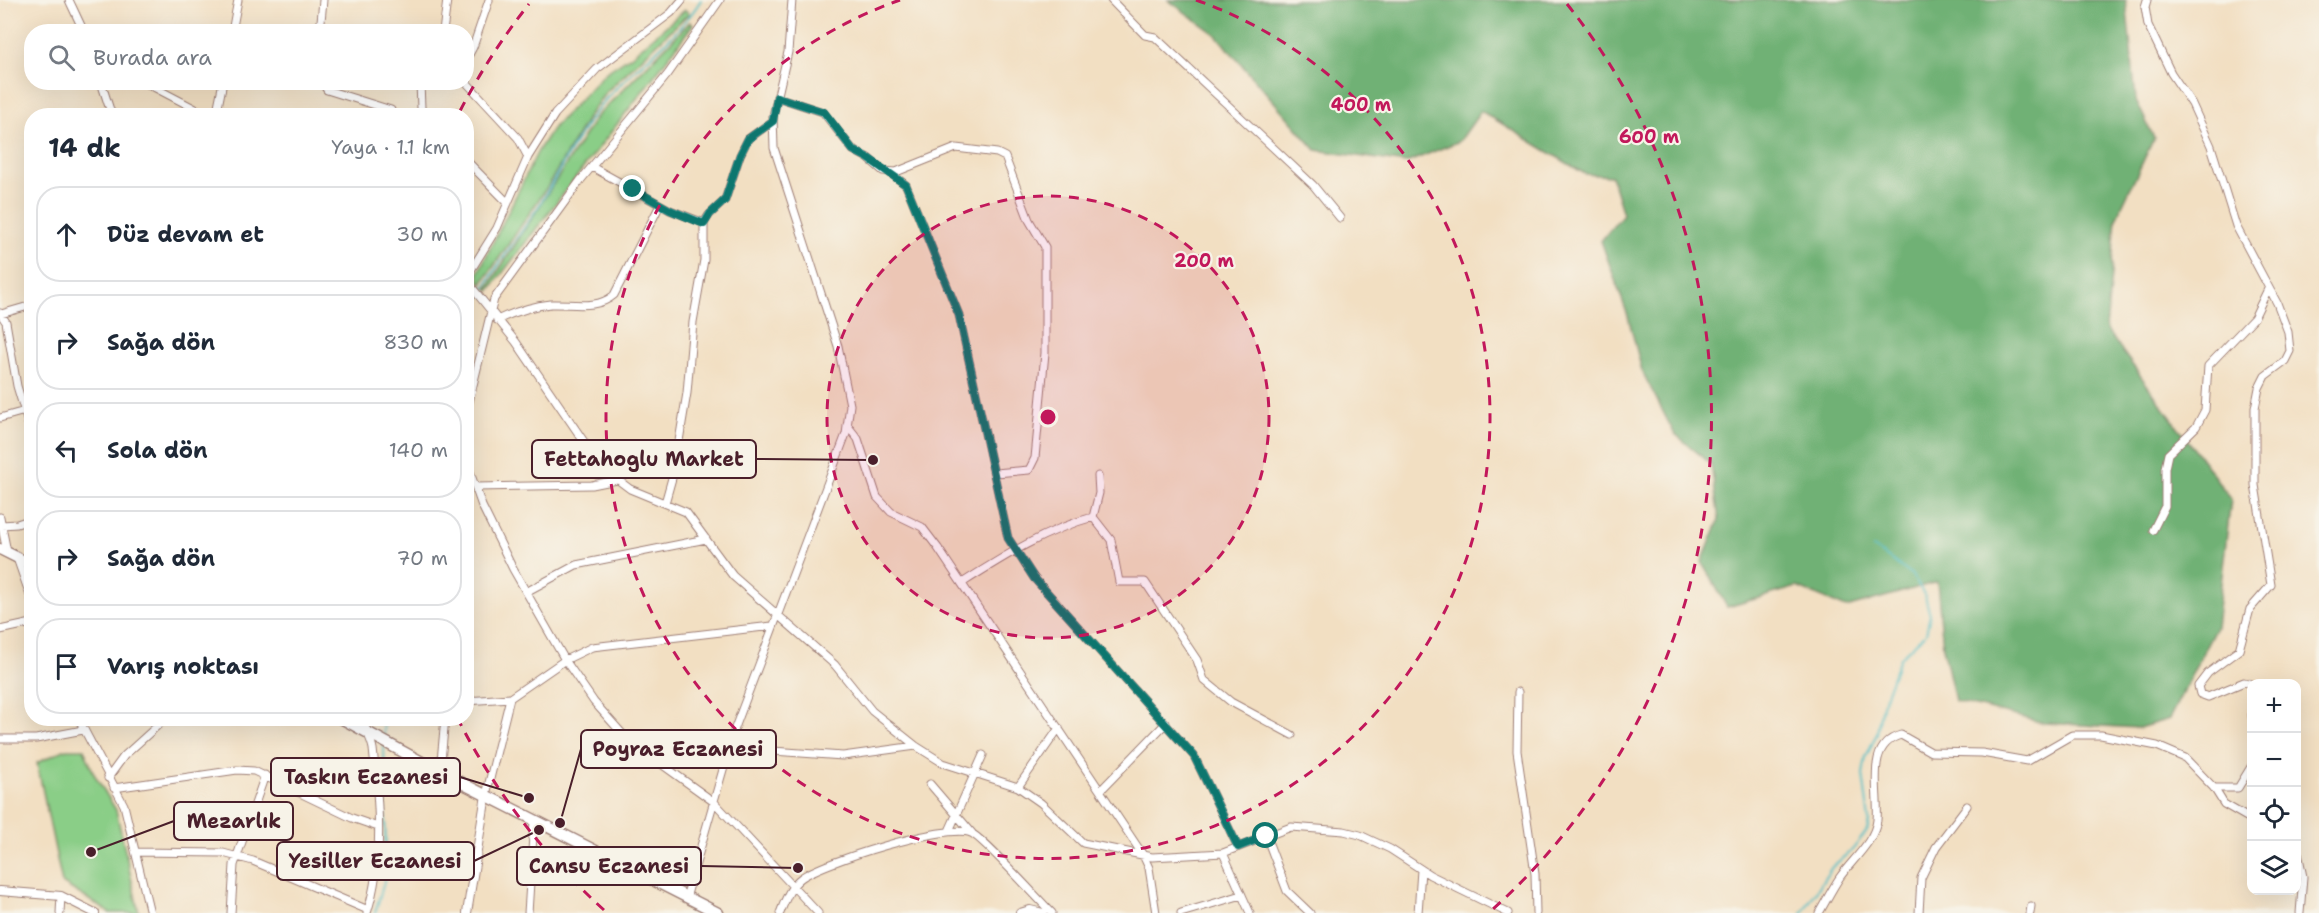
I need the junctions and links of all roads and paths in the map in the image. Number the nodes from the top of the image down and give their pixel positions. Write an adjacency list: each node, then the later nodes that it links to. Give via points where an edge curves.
1 (69, 0): 11 (street)
2 (238, 0): 12 (street)
3 (323, 0): 13 (street)
4 (447, 0): 14 (street)
5 (489, 0): 15 (street)
6 (682, 0): 29 (street, via 671,13 597,69 555,114)
7 (720, 0): 30 (street, via 668,74)
8 (792, 0): 22 (street, via 788,52)
9 (1111, 0): 35 (street, via 1313,185)
10 (2147, 0): 38 (street, via 2148,25 2171,73 2192,104 2211,146 2236,226)
11 (80, 24)
12 (234, 24)
13 (321, 24)
14 (444, 24)
15 (474, 47)
16 (103, 90): 23 (street)
17 (159, 90): 24 (street)
18 (221, 90): 25 (street)
19 (327, 90): 26 (street)
20 (420, 90): 27 (street)
21 (473, 90): 29 (street, via 518,138)
22 (777, 97): 28 (street); 32 (street, via 824,112 853,150)
23 (109, 108)
24 (194, 108)
25 (218, 108)
26 (385, 108)
27 (421, 108)
28 (773, 121): 36 (street, via 748,139 725,200); 48 (street, via 774,148 838,346 850,405)
29 (528, 157): 33 (street)
30 (592, 167): 34 (street); 41 (street, via 494,299)
31 (474, 168): 33 (street)
32 (889, 172): 49 (street, via 906,185 959,315); 49 (street, via 956,148 997,153 1005,157 1029,220 1045,247 1046,353 1035,458 1029,470)
33 (507, 203): 37 (street)
34 (660, 205): 36 (street); 43 (street, via 614,295 606,302 549,304)
35 (1340, 218)
36 (704, 224): 54 (street, via 704,260 693,322 687,393)
37 (474, 264)
38 (2268, 289): 58 (street, via 2254,318 2208,366 2205,410 2196,427 2168,454 2165,506); 71 (street, via 2288,332 2290,351 2285,361 2265,376 2255,408 2255,485 2271,585 2250,609 2239,650 2208,673 2198,686 2200,694 2208,697)
39 (474, 290): 41 (street)
40 (24, 307): 42 (street)
41 (490, 311): 43 (street); 44 (street)
42 (1, 313): 45 (street)
43 (497, 320): 51 (street, via 602,468)
44 (474, 380)
45 (24, 401)
46 (24, 411): 47 (street)
47 (0, 418)
48 (847, 425): 63 (street, via 858,439 877,497 891,512 922,527); 66 (street)
49 (996, 473): 60 (street, via 1008,538)
50 (1098, 476): 55 (street, via 1099,493)
51 (617, 480): 53 (street, via 592,485); 54 (street)
52 (474, 483): 53 (street)
53 (476, 488): 65 (street)
54 (665, 503): 59 (street, via 686,512)
55 (1093, 518): 60 (street); 82 (street, via 1111,540 1119,582 1145,582 1197,660 1204,680 1231,702)
56 (1, 521): 57 (street, via 17,525); 61 (street)
57 (24, 522)
58 (2153, 530)
59 (706, 539): 65 (street, via 576,565); 66 (street, via 734,576)
60 (1016, 549): 63 (street); 75 (street, via 1034,578)
61 (8, 553): 62 (main road); 64 (street)
62 (24, 561)
63 (962, 583): 80 (street)
64 (24, 585)
65 (526, 592): 70 (street)
66 (776, 616): 68 (street); 84 (street, via 835,665 872,711)
67 (24, 625): 69 (street)
68 (772, 626): 70 (street, via 592,647); 85 (street)
69 (0, 630)
70 (565, 660): 73 (street); 98 (street, via 594,702 628,740)
71 (2247, 683)
72 (1518, 692): 140 (street, via 1517,751 1535,874)
73 (510, 698): 74 (street); 97 (street)
74 (474, 700)
75 (1166, 723): 96 (street); 107 (street, via 1194,756)
76 (81, 726): 81 (street)
77 (157, 726): 91 (street, via 124,756)
78 (444, 726): 87 (street)
79 (367, 727): 87 (main road); 103 (street, via 372,744)
80 (1059, 728): 94 (street); 96 (street)
81 (83, 730): 83 (street, via 36,739); 91 (street)
82 (1292, 735)
83 (0, 739)
84 (916, 746): 85 (street, via 843,756); 88 (street, via 943,763)
85 (730, 748): 98 (street)
86 (983, 754): 88 (street)
87 (440, 772): 97 (main road)
88 (974, 772): 94 (street); 100 (street)
89 (2247, 773): 95 (street, via 2238,788)
90 (265, 775): 93 (street, via 237,770); 103 (street); 111 (street)
91 (108, 778): 93 (street)
92 (930, 784): 100 (street)
93 (114, 788): 108 (street, via 124,805)
94 (1018, 788): 110 (street, via 1041,803 1083,843)
95 (2214, 788): 101 (street, via 2224,804); 141 (street, via 2185,758 2157,746 2101,735 2072,735 2027,761 1982,753 1931,752 1901,735 1891,738 1881,750 1875,770 1877,821 1873,835 1839,878)
96 (1101, 790): 110 (street)
97 (486, 795): 102 (main road); 126 (street)
98 (714, 802): 114 (street); 118 (street)
99 (1967, 806): 142 (street, via 1936,847 1921,878)
100 (955, 816): 104 (street); 105 (street)
101 (2247, 817)
102 (534, 820): 118 (main road); 127 (street)
103 (378, 827): 120 (street, via 378,867)
104 (949, 831): 105 (street); 114 (street, via 904,840 823,867)
105 (972, 833): 133 (street)
106 (1266, 836): 107 (street); 113 (street, via 1291,827 1344,831 1390,849); 137 (street, via 1287,891)
107 (1238, 847): 109 (street)
108 (136, 852): 111 (street, via 223,853); 124 (street)
109 (1222, 853): 110 (street); 116 (street)
110 (1143, 855): 134 (street, via 1149,868)
111 (237, 857): 120 (street, via 322,888); 125 (street)
112 (2301, 867): 143 (street)
113 (1421, 870): 138 (street); 139 (street)
114 (794, 885): 129 (street); 130 (street)
115 (0, 891): 117 (street)
116 (1242, 895): 135 (street); 136 (street)
117 (61, 896): 122 (street); 123 (street)
118 (686, 898): 119 (main road)
119 (700, 909): 128 (main road)
120 (368, 911)
121 (1030, 911): 131 (street); 132 (street)
122 (60, 913)
123 (95, 913)
124 (150, 913)
125 (231, 913)
126 (466, 913)
127 (528, 913)
128 (718, 913)
129 (780, 913)
130 (818, 913)
131 (1020, 913)
132 (1043, 913)
133 (1052, 913)
134 (1156, 913)
135 (1181, 913)
136 (1250, 913)
137 (1310, 913)
138 (1418, 913)
139 (1508, 913)
140 (1536, 913)
141 (1819, 913)
142 (1919, 913)
143 (2300, 913)

